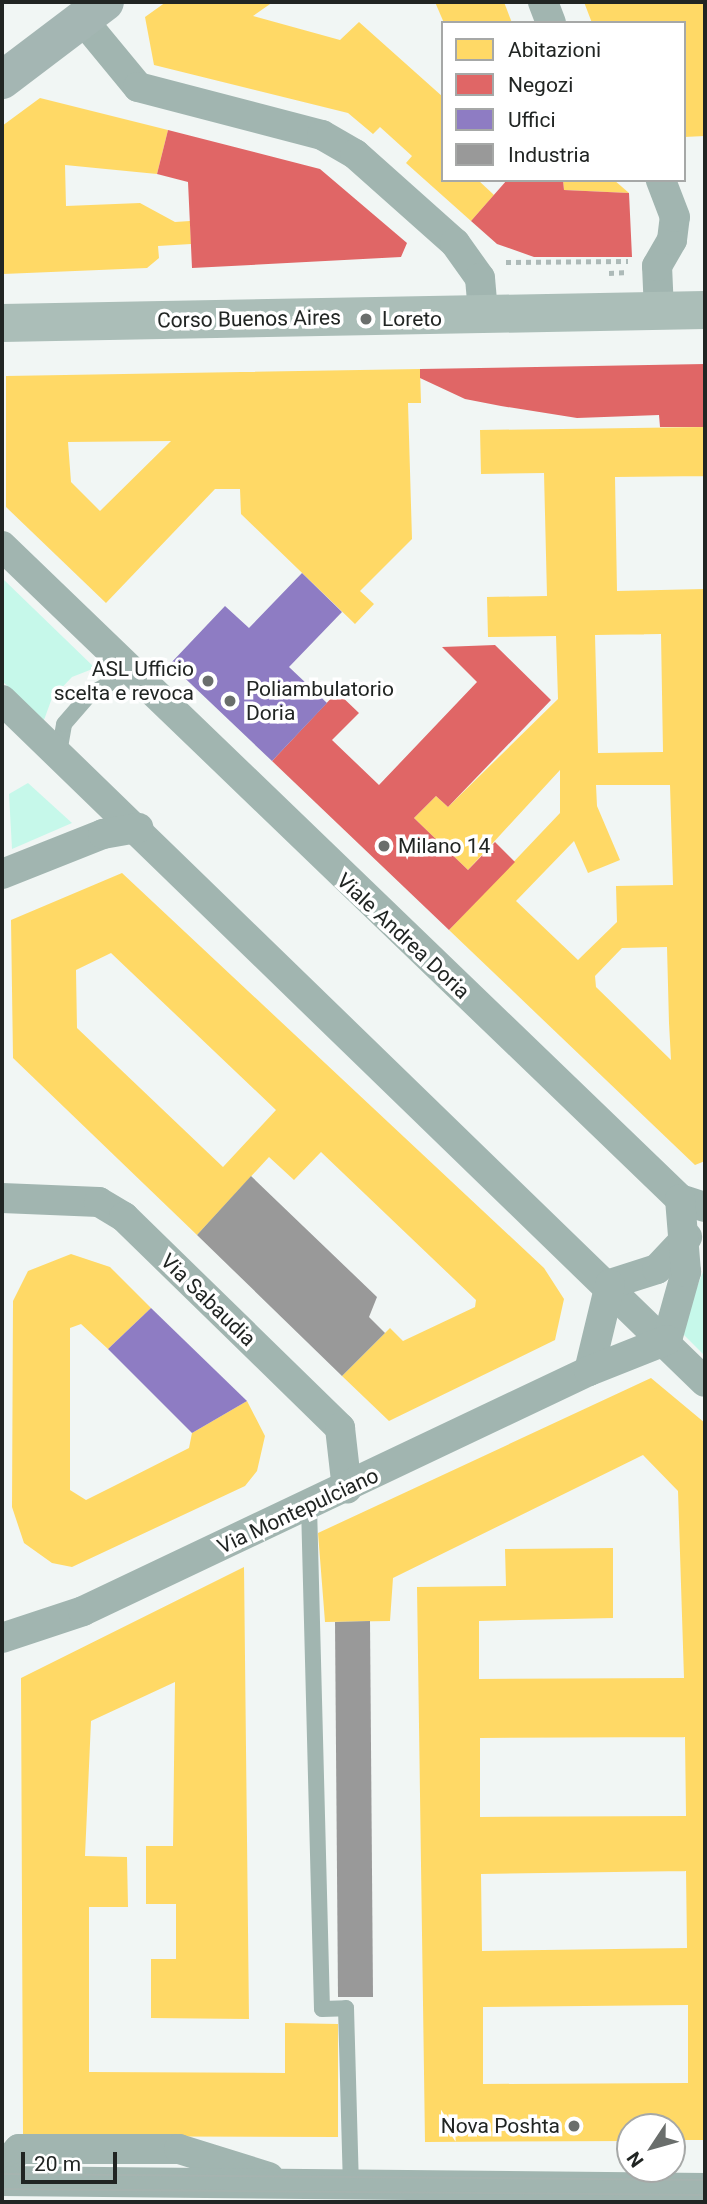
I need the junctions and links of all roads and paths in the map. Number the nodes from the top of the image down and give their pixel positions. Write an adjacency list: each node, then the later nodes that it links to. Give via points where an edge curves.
1 (543, 2): 3 (street)
2 (93, 10): 4 (main road); 10 (street, via 138,87 322,135 355,154 455,243 480,278)
3 (550, 21)
4 (9, 67)
5 (662, 182): 9 (street, via 675,217 672,240 657,266)
6 (632, 261): 7 (path)
7 (506, 262)
8 (705, 310): 9 (main road, Corso Buenos Aires)
9 (659, 311): 10 (main road, Corso Buenos Aires)
10 (483, 314): 11 (main road, Corso Buenos Aires)
11 (2, 323)
12 (2, 546): 13 (street, Viale Andrea Doria)
13 (127, 673): 15 (lane, via 88,695 64,724); 19 (street, Viale Andrea Doria)
14 (2, 700): 15 (street)
15 (59, 753): 16 (street)
16 (138, 828): 17 (street, via 103,834); 21 (street)
17 (2, 874)
18 (2, 1198): 25 (street, Via Sabaudia, via 99,1202 124,1217 340,1428)
19 (693, 1203): 20 (street, Viale Andrea Doria)
20 (687, 1237): 21 (street, via 657,1269); 22 (street, Viale Andrea Doria, via 684,1288)
21 (610, 1284): 22 (street); 23 (street)
22 (667, 1340): 23 (street, Via Montepulciano); 24 (street)
23 (589, 1371): 25 (street, Via Montepulciano)
24 (705, 1382)
25 (347, 1489): 26 (street, Via Montepulciano)
26 (309, 1506): 27 (street, Via Montepulciano, via 83,1611); 31 (lane, via 322,2008 346,2008)
27 (2, 1638)
28 (2, 2169): 30 (street, via 19,2148 179,2149 216,2155)
29 (2, 2181): 30 (street)
30 (286, 2183): 31 (street)
31 (351, 2184): 32 (street)
32 (705, 2188)

